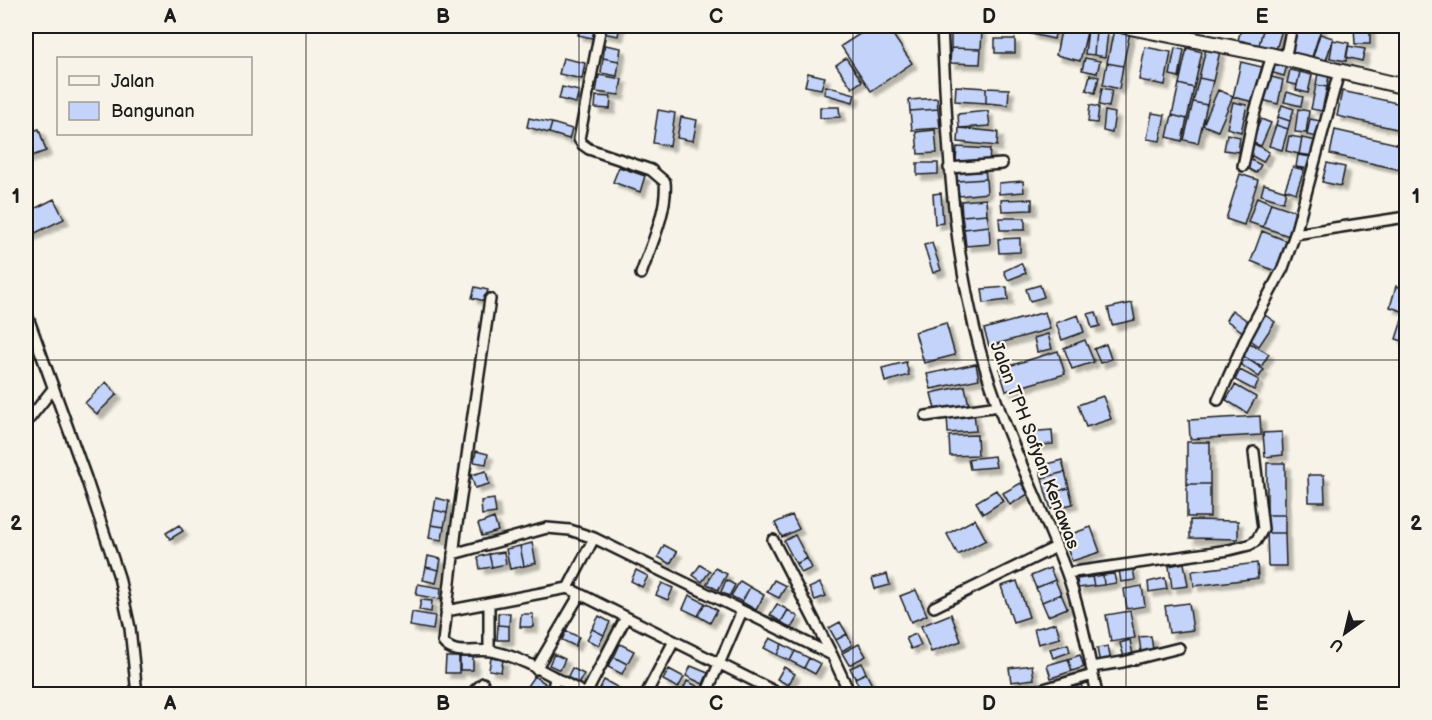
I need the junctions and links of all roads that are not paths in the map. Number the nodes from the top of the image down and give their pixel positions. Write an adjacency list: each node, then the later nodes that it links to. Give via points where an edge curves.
1 (602, 26): 13 (street, via 579,139 589,149 651,170 665,182 659,223)
2 (942, 26): 10 (street, Jalan TPH Sofyan Kenawas)
3 (1130, 26): 5 (street)
4 (1292, 26): 5 (street)
5 (1278, 57): 6 (street); 9 (street, via 1253,118)
6 (1339, 72): 7 (street); 12 (street)
7 (1407, 87)
8 (1002, 164): 10 (street)
9 (1243, 166)
10 (949, 168): 18 (street, Jalan TPH Sofyan Kenawas, via 970,313)
11 (1407, 217): 12 (street)
12 (1295, 234): 17 (street, via 1275,285)
13 (641, 274)
14 (490, 299): 25 (street)
15 (26, 312): 16 (street)
16 (52, 390): 20 (street); 44 (street, via 119,577 130,628)
17 (1218, 400)
18 (999, 406): 19 (street); 24 (street, Jalan TPH Sofyan Kenawas)
19 (926, 416)
20 (26, 423)
21 (1254, 452): 26 (street, via 1263,529 1249,545)
22 (594, 538): 25 (street, via 547,528); 27 (street); 32 (street)
23 (773, 540): 37 (street)
24 (1056, 547): 26 (street, Jalan TPH Sofyan Kenawas); 30 (street)
25 (453, 554): 31 (street)
26 (1067, 573): 40 (street, Jalan TPH Sofyan Kenawas)
27 (568, 588): 28 (street); 29 (street)
28 (580, 594): 33 (street); 39 (street)
29 (489, 603): 31 (street); 36 (street)
30 (934, 607)
31 (446, 611): 36 (street, via 444,645 452,650)
32 (742, 611): 37 (street); 38 (street)
33 (626, 617): 34 (street); 41 (street, via 586,694)
34 (674, 641): 38 (street); 47 (street)
35 (1179, 648): 40 (street)
36 (489, 651): 39 (street)
37 (832, 655): 50 (street)
38 (720, 665): 43 (street); 48 (street)
39 (536, 669): 41 (street)
40 (1092, 671): 51 (street); 52 (street, Jalan TPH Sofyan Kenawas)
41 (555, 678): 46 (street)
42 (483, 683): 45 (street)
43 (768, 692): 49 (street)
44 (137, 694)
45 (471, 694)
46 (552, 694)
47 (646, 694)
48 (706, 694)
49 (780, 694)
50 (850, 694)
51 (1026, 694)
52 (1097, 694)

